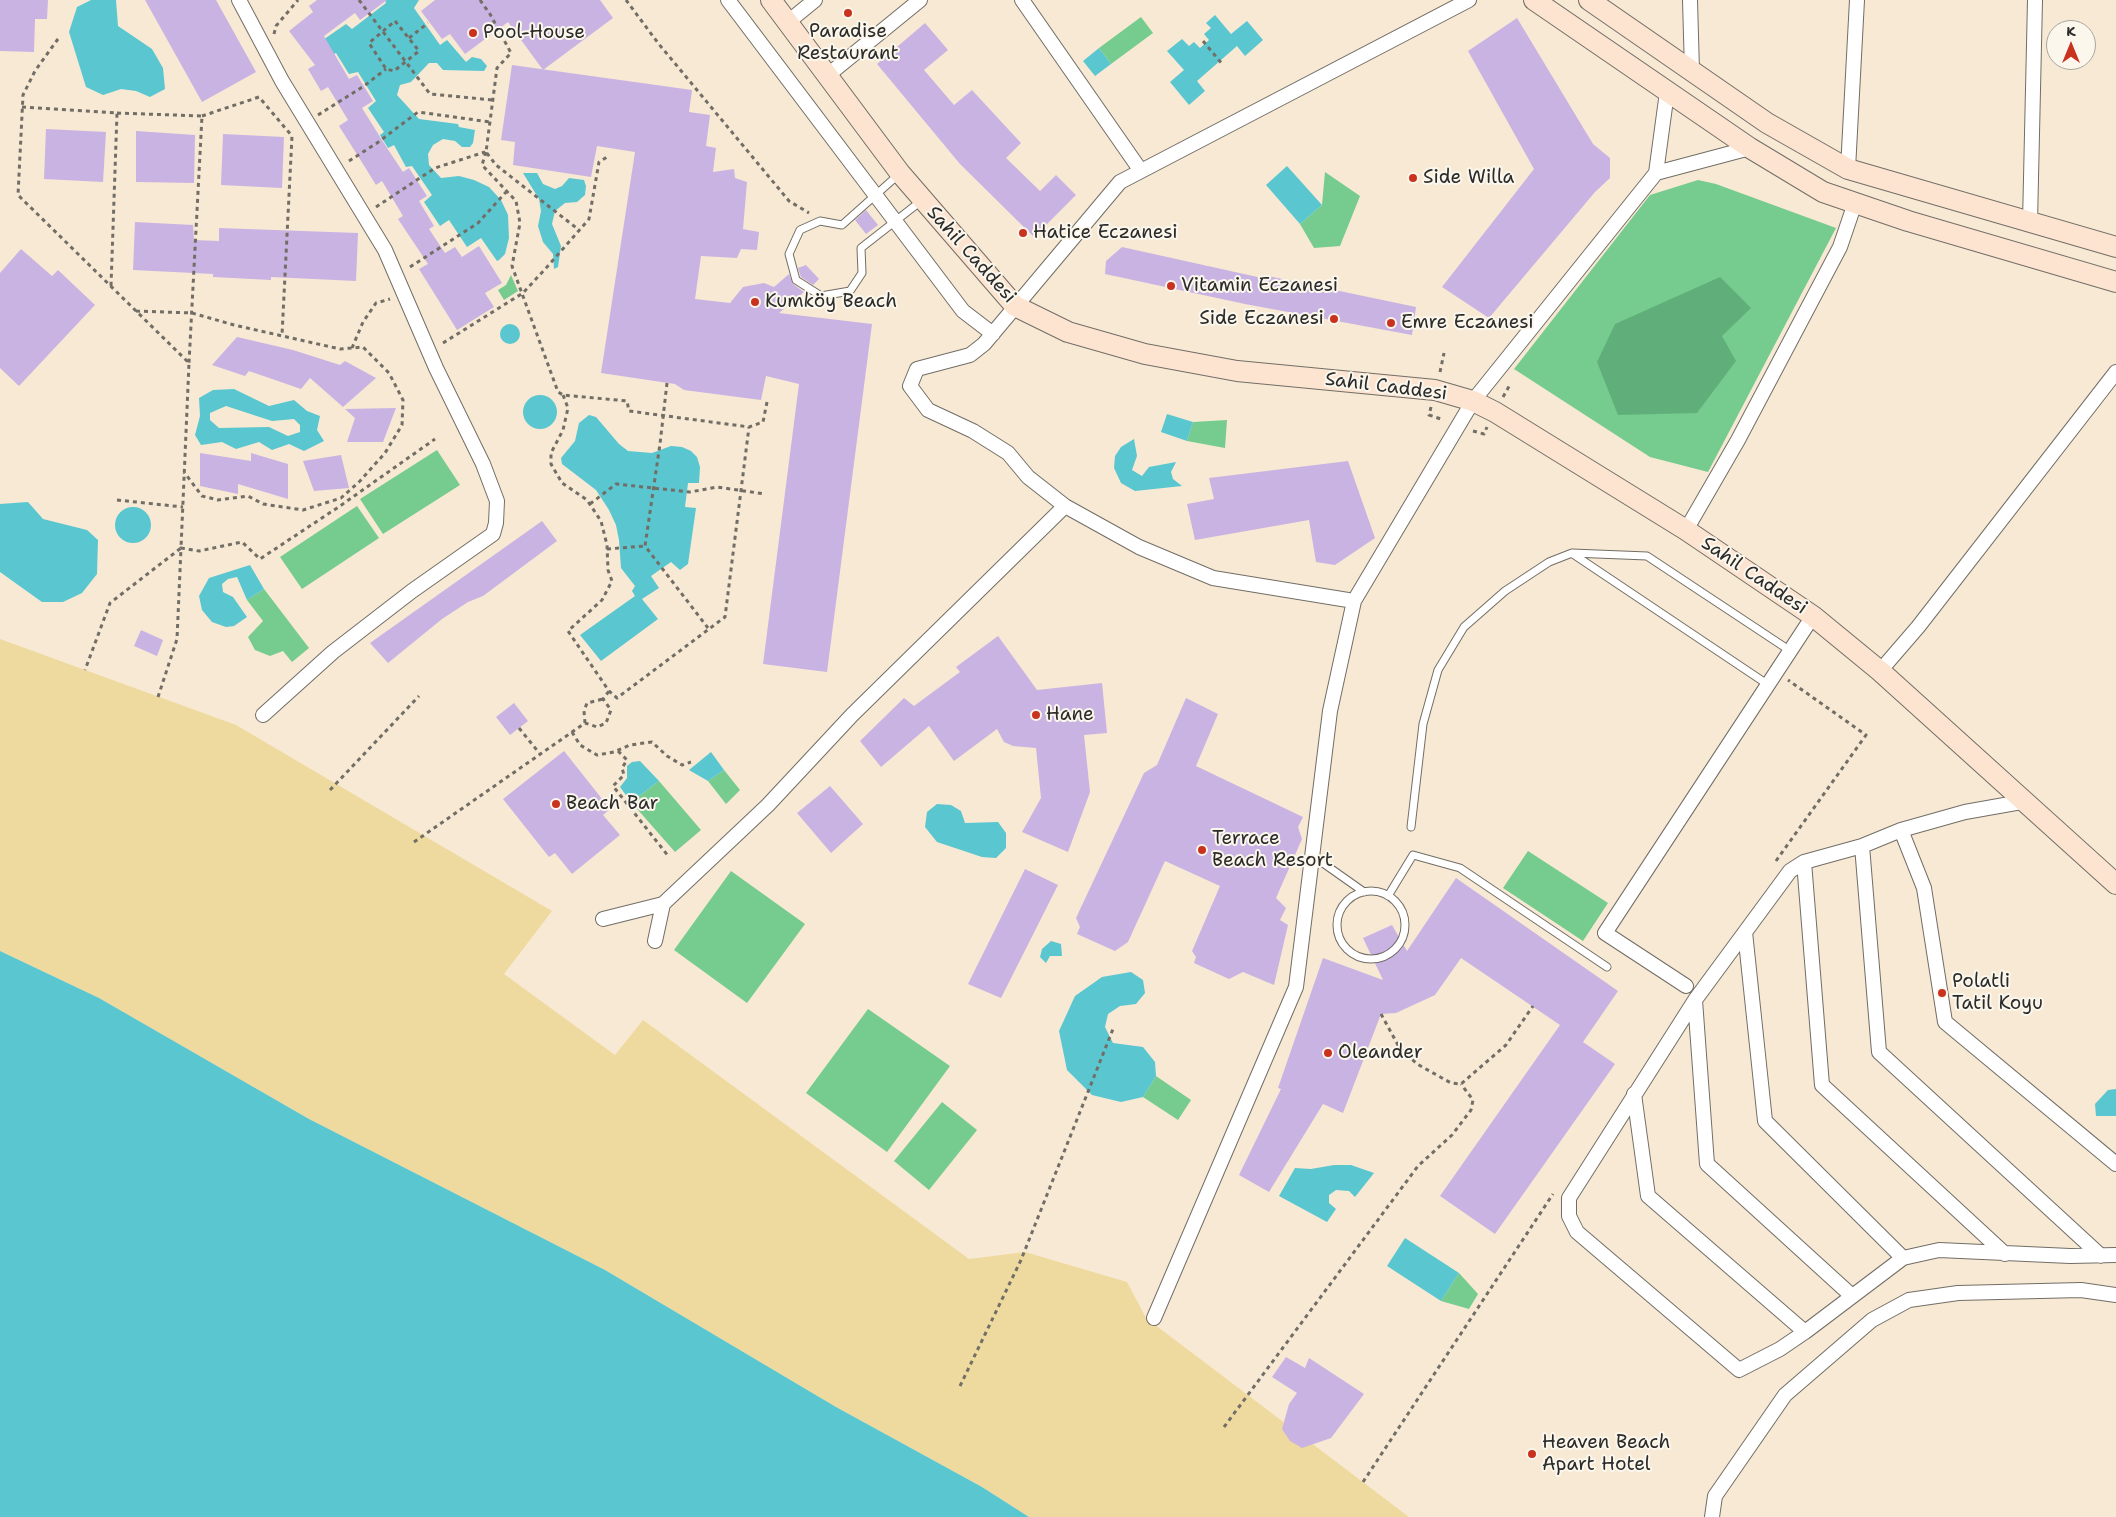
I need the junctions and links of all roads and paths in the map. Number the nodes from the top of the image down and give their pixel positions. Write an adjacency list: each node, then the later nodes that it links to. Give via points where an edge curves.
1 (239, 0): 55 (street, via 282,81 386,250)
2 (359, 0): 18 (path)
3 (480, 0): 28 (path, via 511,53 497,68)
4 (626, 0): 47 (path, via 789,201)
5 (728, 0): 43 (street)
6 (771, 0): 16 (main road, Sahil Caddesi)
7 (815, 0): 16 (street)
8 (920, 0): 26 (street)
9 (1022, 0): 39 (street)
10 (1469, 0): 39 (street)
11 (1534, 0): 27 (main road)
12 (1589, 0): 25 (main road)
13 (1690, 0): 25 (street)
14 (1857, 0): 38 (street)
15 (2035, 0): 49 (street)
16 (788, 22): 26 (main road, Sahil Caddesi)
17 (428, 23): 19 (path)
18 (382, 32): 19 (path, via 395,21); 22 (path); 24 (path, via 370,43)
19 (408, 38): 22 (path, via 419,52)
20 (58, 39): 29 (path, via 35,71 23,95)
21 (1203, 41): 23 (path)
22 (406, 62): 24 (path, via 394,71); 28 (path, via 430,94)
23 (1223, 65)
24 (386, 69): 32 (path)
25 (1692, 71): 38 (main road, via 1767,123)
26 (828, 75): 40 (main road, Sahil Caddesi)
27 (1667, 92): 34 (main road); 41 (street)
28 (493, 100): 33 (path)
29 (22, 107): 30 (path); 54 (path, via 18,195)
30 (117, 113): 31 (path); 54 (path)
31 (202, 116): 59 (path); 61 (path, via 259,97 292,136)
32 (316, 116)
33 (490, 122): 35 (path); 37 (path, via 418,112)
34 (1750, 148): 41 (street); 45 (main road, via 1823,192)
35 (486, 152): 42 (path, via 482,165); 46 (path, via 435,168); 50 (path, via 496,165)
36 (608, 157): 50 (path, via 599,162 589,219)
37 (344, 164)
38 (1848, 169): 49 (main road)
39 (1141, 171): 57 (street, via 1120,182)
40 (900, 173): 43 (lane); 44 (main road, Sahil Caddesi)
41 (1656, 173): 68 (street)
42 (507, 190): 52 (path, via 484,219); 56 (path, via 516,201 520,223 512,266)
43 (875, 196): 47 (lane, via 842,224); 48 (street)
44 (922, 200): 48 (lane); 57 (main road, Sahil Caddesi)
45 (1855, 203): 53 (main road, via 1908,222); 81 (street, via 1840,247 1738,440)
46 (372, 209)
47 (820, 221): 48 (lane, via 800,230 789,254 796,280 821,296 850,291 862,273 860,248)
48 (895, 221): 60 (street, via 963,311)
49 (2030, 223): 51 (main road)
50 (579, 230): 56 (path)
51 (2116, 247)
52 (407, 269)
53 (2116, 282)
54 (111, 286): 58 (path)
55 (405, 294): 63 (path, via 376,303 362,322); 98 (street, via 497,501 493,534 334,652)
56 (523, 294): 62 (path); 67 (path, via 558,392)
57 (1015, 306): 60 (street); 68 (main road, Sahil Caddesi, via 1068,332 1145,354 1236,371 1435,390)
58 (136, 311): 59 (path); 64 (path)
59 (192, 313): 61 (path); 64 (path)
60 (993, 334): 79 (street, via 970,355 918,369 910,386 928,410 1008,452 1028,477)
61 (282, 335): 63 (path, via 340,349)
62 (441, 344)
63 (352, 348): 73 (path, via 363,347 389,374 403,400 402,425 385,453 341,498 303,510 262,504 248,496 218,500 202,496)
64 (189, 363): 73 (path)
65 (2116, 372): 92 (street, via 1918,628)
66 (667, 383): 70 (path)
67 (563, 395): 70 (path, via 627,401 629,411); 78 (path, via 568,408 563,430 551,453 551,464 562,482)
68 (1473, 401): 81 (main road, Sahil Caddesi); 86 (street)
69 (767, 402): 71 (path, via 763,422)
70 (663, 416): 71 (path); 74 (path)
71 (749, 427): 75 (path)
72 (435, 439): 83 (path, via 260,558 242,542 199,552)
73 (184, 472): 80 (path)
74 (654, 489): 75 (path, via 690,492 717,487); 78 (path, via 616,484); 82 (path)
75 (740, 490): 76 (path); 88 (path, via 726,617)
76 (765, 494)
77 (117, 500): 80 (path)
78 (590, 504): 84 (path, via 601,521)
79 (1065, 506): 86 (street, via 1139,547 1213,578); 118 (street, via 852,715 768,806)
80 (183, 507): 83 (path)
81 (1686, 530): 87 (main road, Sahil Caddesi)
82 (645, 544): 84 (path); 88 (path)
83 (181, 548): 90 (path, via 110,603); 96 (path, via 177,639)
84 (607, 549): 94 (path, via 612,582 602,600 568,631)
85 (1572, 553): 89 (lane, via 1647,556); 93 (lane); 107 (lane, via 1549,562 1505,591 1459,634 1438,670 1423,724)
86 (1354, 601): 111 (street, via 1330,711)
87 (1813, 616): 89 (street); 92 (main road, Sahil Caddesi)
88 (708, 628): 94 (path, via 617,698)
89 (1789, 650): 91 (street)
90 (85, 670)
91 (1776, 671): 93 (street); 114 (path, via 1866,735)
92 (1880, 671): 106 (main road, Sahil Caddesi)
93 (1767, 684): 123 (street, via 1605,933)
94 (609, 691): 97 (path)
95 (419, 696): 105 (path)
96 (158, 697)
97 (602, 699): 99 (path, via 587,703); 99 (path, via 611,710 606,723 597,727)
98 (263, 715)
99 (585, 723): 101 (path)
100 (519, 728): 103 (path)
101 (572, 732): 102 (path, via 580,745 597,755); 103 (path)
102 (618, 751): 104 (path, via 630,745 652,742 682,765); 112 (path, via 627,760 622,768 624,774 613,786)
103 (540, 754): 109 (path)
104 (691, 762)
105 (330, 790)
106 (2027, 802): 108 (street, via 1965,812); 115 (main road, Sahil Caddesi)
107 (1411, 827)
108 (1901, 830): 110 (street); 130 (street, via 1924,888 1945,1022)
109 (414, 842)
110 (1862, 846): 113 (street); 134 (street, via 1879,1052)
111 (1313, 856): 116 (lane); 138 (street, via 1296,986)
112 (669, 857)
113 (1804, 862): 120 (street, via 1790,871); 132 (street, via 1822,1085)
114 (1773, 864)
115 (2116, 884)
116 (1364, 892): 117 (lane); 117 (lane, via 1346,902 1340,910 1337,931 1347,950 1365,959 1388,955 1403,937 1403,913)
117 (1388, 896): 122 (lane, via 1413,855 1460,868)
118 (663, 904): 119 (street); 121 (street)
119 (603, 919)
120 (1745, 932): 124 (street); 135 (street, via 1765,1121)
121 (655, 941)
122 (1607, 967)
123 (1686, 986)
124 (1695, 1000): 129 (street); 137 (street, via 1707,1164)
125 (1533, 1006): 128 (path, via 1506,1045)
126 (1381, 1014): 128 (path, via 1399,1047 1417,1064 1451,1083)
127 (1113, 1030): 140 (path, via 1021,1260)
128 (1461, 1084): 141 (path, via 1473,1100 1471,1110 1452,1135 1418,1166)
129 (1634, 1094): 139 (street, via 1648,1196); 139 (street, via 1569,1198 1569,1216 1576,1232 1739,1370)
130 (2116, 1164)
131 (1554, 1192): 142 (path)
132 (2004, 1254): 134 (street); 135 (street, via 1938,1250)
133 (2116, 1255): 134 (street)
134 (2101, 1256)
135 (1903, 1258): 137 (street)
136 (2116, 1295): 143 (street, via 2072,1290 1958,1293 1909,1300 1872,1320 1785,1395 1715,1496)
137 (1852, 1296): 139 (street)
138 (1154, 1318)
139 (1805, 1332)
140 (960, 1386)
141 (1224, 1427)
142 (1363, 1482)
143 (1712, 1517)

